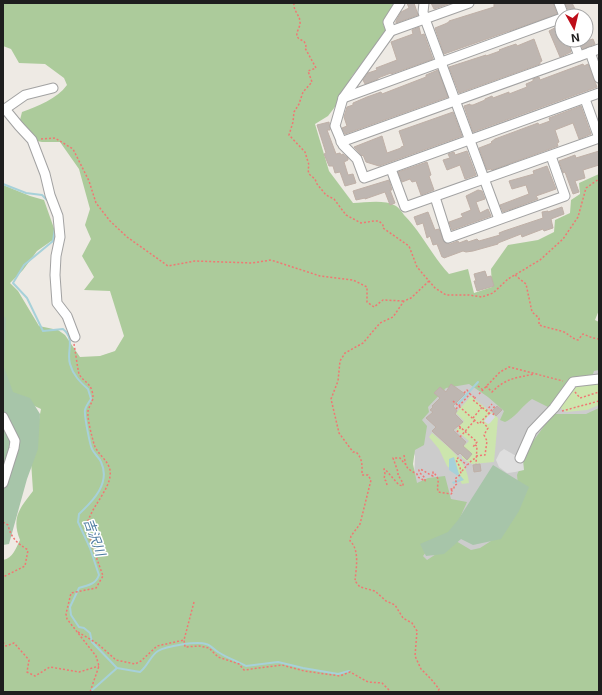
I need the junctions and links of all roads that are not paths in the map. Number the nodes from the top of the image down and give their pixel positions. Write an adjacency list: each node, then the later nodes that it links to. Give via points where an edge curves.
1 (400, 3): 6 (street, via 388,22)
2 (424, 3): 4 (street)
3 (469, 3): 4 (street)
4 (425, 19): 6 (street); 11 (street)
5 (554, 20): 11 (street)
6 (391, 31): 15 (street)
7 (576, 48): 10 (street)
8 (599, 49): 9 (street)
9 (590, 52): 10 (street); 12 (street)
10 (579, 56): 17 (street)
11 (441, 62): 15 (street); 17 (street)
12 (599, 78)
13 (53, 88): 18 (street, via 25,94)
14 (599, 93): 16 (street)
15 (343, 98): 21 (street, via 335,126)
16 (585, 99): 19 (street); 20 (street)
17 (455, 100): 20 (street); 21 (street)
18 (4, 109): 27 (street, via 32,140 45,174 60,224 55,275 58,303 67,316)
19 (599, 138): 22 (street)
20 (470, 140): 23 (street); 24 (street)
21 (341, 142): 23 (street, via 357,159 364,178)
22 (551, 156): 24 (street); 26 (street, via 565,196)
23 (391, 168): 25 (street, via 405,207)
24 (484, 179): 25 (street); 26 (street)
25 (435, 197): 26 (street, via 448,238)
26 (499, 218)
27 (75, 337)
28 (599, 379): 30 (street, via 572,384 532,431)
29 (3, 417): 31 (street, via 15,441)
30 (520, 458)
31 (3, 483)

